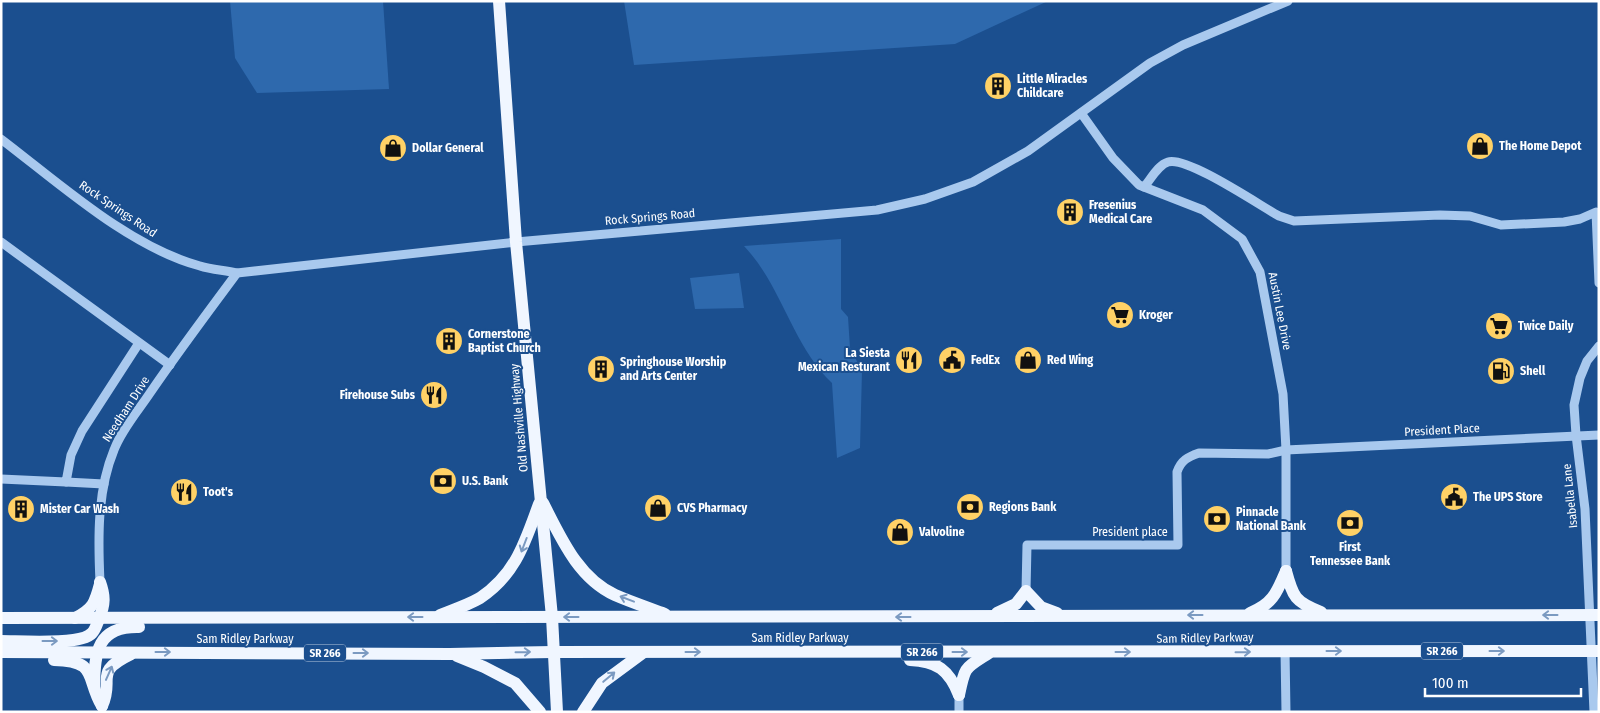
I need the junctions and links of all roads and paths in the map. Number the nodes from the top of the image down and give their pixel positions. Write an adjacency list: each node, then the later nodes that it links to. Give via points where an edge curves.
1 (499, 1): 6 (main road, Old Nashville Highway)
2 (1288, 1): 3 (street, Rock Springs Road, via 1158,58)
3 (1081, 113): 5 (street, Austin Lee Drive, via 1113,158); 6 (street, Rock Springs Road, via 1028,151 972,182 926,199 877,210)
4 (1, 139): 8 (street, Rock Springs Road, via 83,202 158,251 200,266)
5 (1144, 187): 9 (street, via 1167,162 1179,161 1279,216 1294,221 1440,215 1470,216 1501,225 1564,222 1596,212); 15 (street, Austin Lee Drive, via 1202,210 1242,239 1260,272 1283,394)
6 (516, 242): 8 (street, Rock Springs Road); 19 (main road, Old Nashville Highway)
7 (2, 244): 10 (street)
8 (237, 272): 12 (street, Needham Drive)
9 (1599, 283)
10 (139, 343): 12 (street); 17 (street, via 82,430 71,455)
11 (1599, 346): 13 (street, Isabella Lane, via 1587,361 1580,378 1574,405)
12 (170, 365): 18 (street, Needham Drive, via 122,433)
13 (1576, 435): 14 (street, President Place); 15 (street, President Place); 25 (street, Isabella Lane, via 1586,509)
14 (1599, 435)
15 (1286, 450): 20 (street, Austin Lee Drive); 22 (street, President place, via 1268,454 1199,453 1189,456 1177,472 1178,545 1027,545)
16 (1, 479): 17 (street)
17 (66, 482): 18 (street)
18 (104, 484): 21 (street, Needham Drive, via 98,546)
19 (541, 499): 27 (main road, one-way to 27, via 520,555 500,582 479,598); 28 (main road, Old Nashville Highway); 29 (main road, one-way to 19, via 614,594 590,579 570,554)
20 (1286, 572): 23 (main road, via 1270,602); 24 (main road, via 1298,600)
21 (100, 582): 33 (main road, via 95,602 89,610); 34 (main road, via 105,603)
22 (1026, 591): 26 (main road, via 1041,607); 30 (main road, via 1010,608)
23 (1244, 615): 24 (main road, Sam Ridley Parkway); 26 (main road, Sam Ridley Parkway, one-way to 26)
24 (1330, 615): 25 (main road, Sam Ridley Parkway, one-way to 24)
25 (1594, 615): 37 (street, Isabella Lane)
26 (1065, 616): 30 (main road, Sam Ridley Parkway)
27 (436, 617): 28 (main road, Sam Ridley Parkway); 32 (main road, Sam Ridley Parkway, one-way to 32)
28 (552, 617): 29 (main road, Sam Ridley Parkway, one-way to 28); 41 (main road, Old Nashville Highway)
29 (672, 617): 30 (main road, Sam Ridley Parkway, one-way to 29)
30 (987, 617)
31 (1, 618): 33 (main road, Sam Ridley Parkway)
32 (269, 618): 34 (main road, Sam Ridley Parkway); 39 (main road, via 262,625 124,627 107,635)
33 (72, 619): 34 (main road, Sam Ridley Parkway)
34 (99, 619): 35 (main road, one-way to 34, via 73,641 92,633)
35 (1, 641)
36 (1285, 651): 37 (main road, Sam Ridley Parkway / SR 266, one-way to 37); 44 (main road, Sam Ridley Parkway / SR 266, one-way to 36); 54 (street)
37 (1595, 651): 55 (street, Isabella Lane)
38 (1, 652): 39 (main road, Sam Ridley Parkway / SR 266)
39 (97, 652): 40 (main road, Sam Ridley Parkway / SR 266); 47 (main road)
40 (135, 652): 45 (main road, Sam Ridley Parkway / SR 266, one-way to 45); 49 (main road, one-way to 40, via 109,668)
41 (553, 652): 42 (main road, Sam Ridley Parkway / SR 266); 45 (main road, Sam Ridley Parkway / SR 266, one-way to 41); 51 (main road, Old Nashville Highway)
42 (644, 652): 43 (main road, Sam Ridley Parkway / SR 266, one-way to 43); 52 (main road, one-way to 42, via 602,683)
43 (871, 652): 44 (main road, Sam Ridley Parkway / SR 266, one-way to 44); 48 (main road, via 925,661 946,671)
44 (990, 652): 48 (main road, via 968,666)
45 (450, 654): 50 (main road, via 516,684)
46 (1, 660): 47 (main road, via 70,660 87,670)
47 (94, 686): 49 (main road)
48 (960, 695): 53 (street)
49 (102, 709)
50 (540, 712)
51 (557, 712)
52 (583, 712)
53 (959, 712)
54 (1286, 712)
55 (1594, 712)

